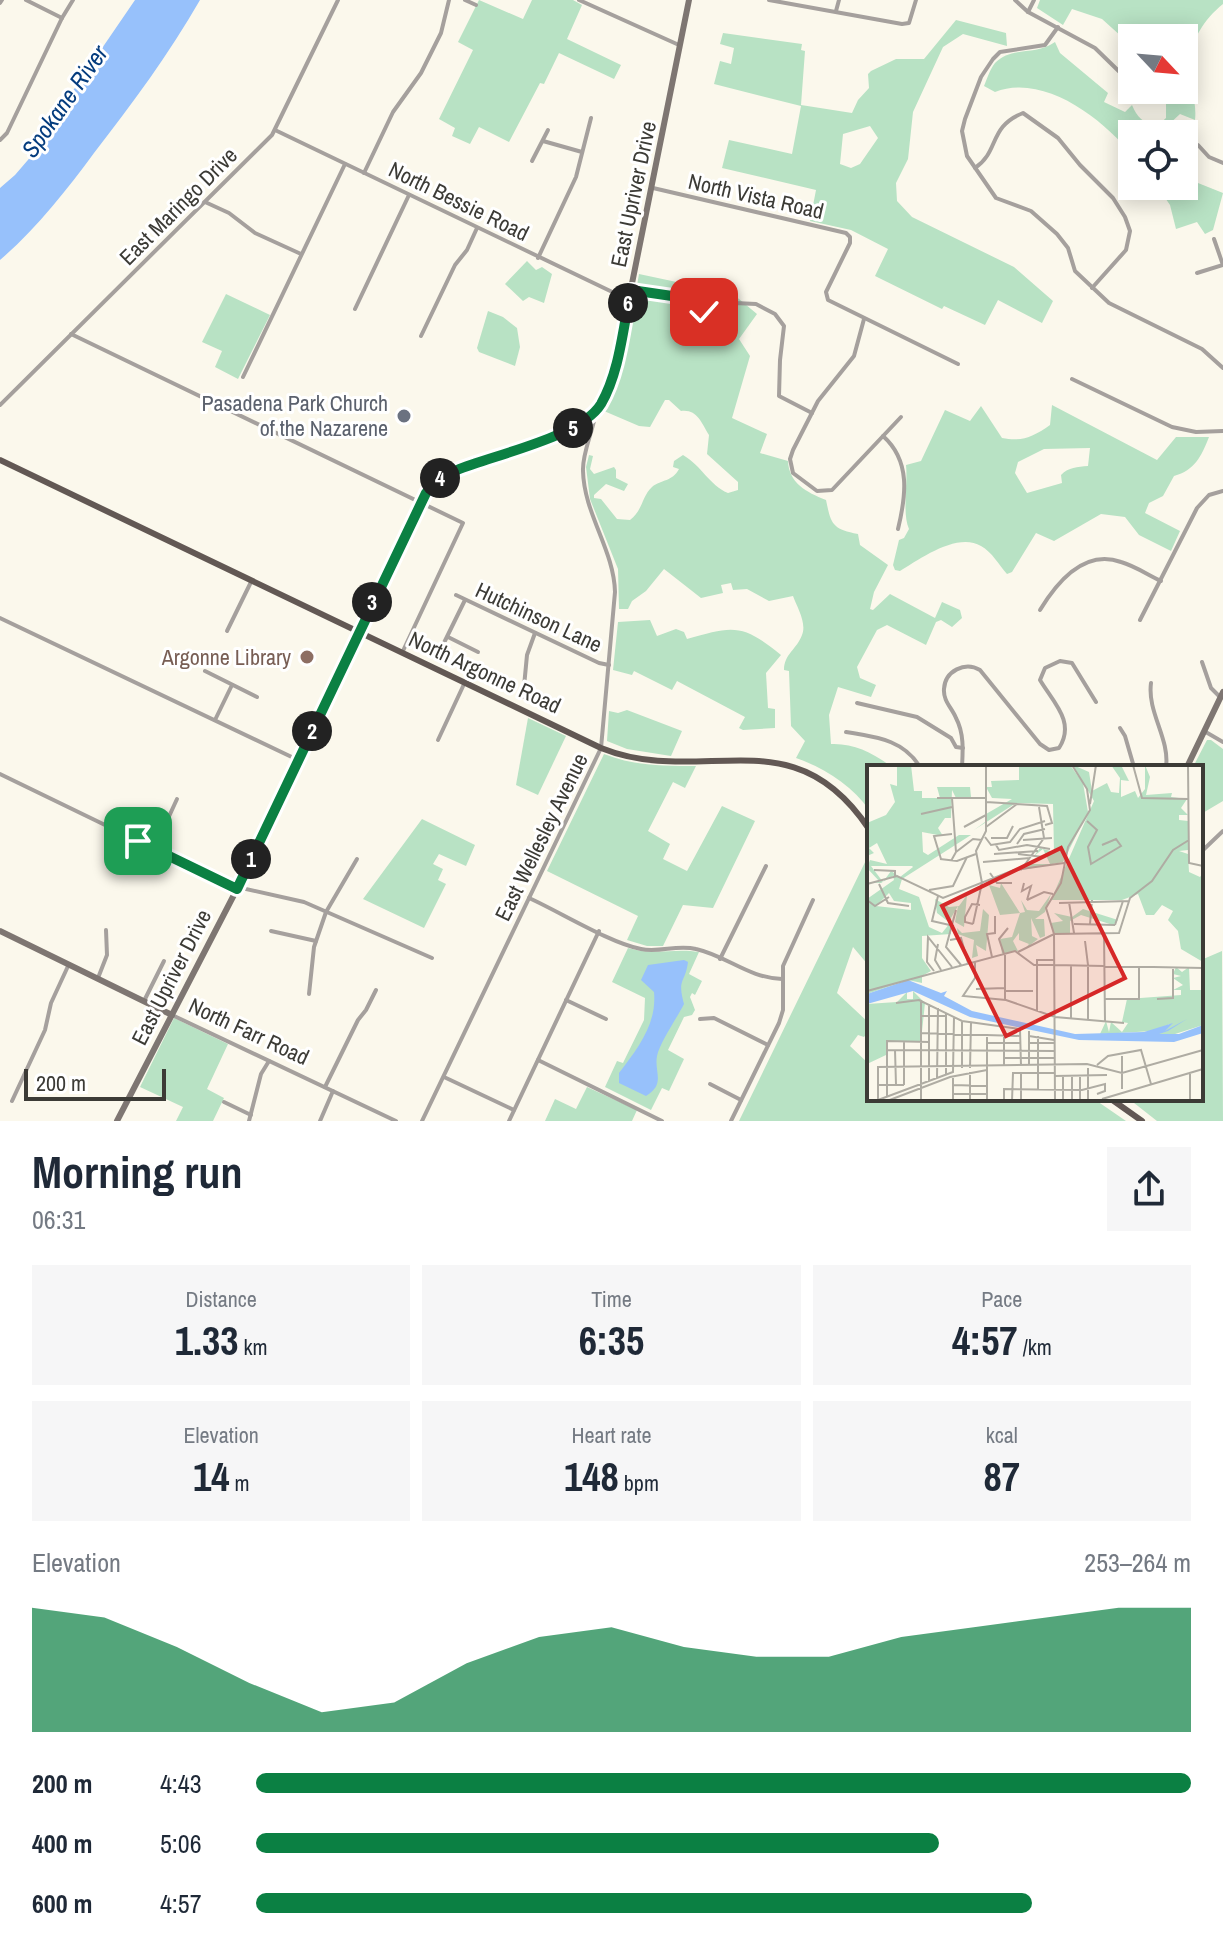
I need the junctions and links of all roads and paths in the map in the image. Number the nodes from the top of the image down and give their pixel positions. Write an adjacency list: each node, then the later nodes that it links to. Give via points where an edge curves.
1 (26, 0): 16 (street)
2 (73, 0): 16 (street)
3 (338, 0): 21 (street, East Maringo Drive)
4 (449, 0): 31 (street, via 435,47 393,112)
5 (465, 0): 13 (street)
6 (579, 0): 18 (street)
7 (689, 0): 18 (street, East Upriver Drive)
8 (769, 0): 14 (street)
9 (839, 0): 14 (street)
10 (916, 0): 14 (street, via 909,23)
11 (1015, 0): 15 (street)
12 (1034, 0): 15 (street)
13 (476, 5)
14 (836, 11)
15 (1028, 12): 17 (street)
16 (62, 18): 23 (street)
17 (1058, 27): 19 (street, via 1095,48); 30 (street, via 1045,45 1000,52 981,77 962,131)
18 (680, 46): 32 (street, East Upriver Drive)
19 (1118, 70)
20 (591, 118): 26 (street)
21 (275, 130): 29 (street, North Bessie Road); 34 (street, East Maringo Drive)
22 (548, 130): 24 (street)
23 (1, 140)
24 (543, 141): 26 (street); 27 (street)
25 (1198, 145): 28 (street)
26 (582, 152): 38 (street)
27 (532, 161)
28 (1223, 163)
29 (345, 164): 31 (street, North Bessie Road); 37 (street)
30 (975, 168): 41 (street, via 996,198 1031,211 1057,234 1075,271); 41 (street, via 985,161 1003,125 1023,113 1058,138 1113,198 1130,231 1126,250)
31 (364, 173): 33 (street, North Bessie Road)
32 (653, 188): 42 (street, East Upriver Drive); 45 (street, North Vista Road, via 846,233 850,243 826,297)
33 (409, 195): 35 (street, North Bessie Road); 44 (street)
34 (205, 202): 37 (street); 46 (street, East Maringo Drive)
35 (477, 228): 38 (street, North Bessie Road); 47 (street)
36 (1214, 239): 39 (street)
37 (302, 255): 50 (street)
38 (538, 258): 43 (street, North Bessie Road)
39 (1223, 265): 40 (street)
40 (1197, 273)
41 (1091, 288): 49 (street, via 1109,303 1202,349)
42 (631, 290): 43 (street, East Upriver Drive); 54 (street, via 672,296 704,312 744,302 768,309 784,326 779,396)
43 (629, 300): 53 (street, East Upriver Drive, via 608,387)
44 (355, 309)
45 (864, 319): 48 (street); 54 (street, via 854,356)
46 (71, 334): 52 (street, East Maringo Drive); 60 (street)
47 (421, 336)
48 (958, 364)
49 (1223, 368)
50 (243, 377)
51 (1072, 379): 56 (street, via 1172,427)
52 (0, 405)
53 (596, 410): 60 (street, East Upriver Drive, via 570,430 448,474); 77 (street, East Wellesley Avenue, via 583,470 590,512 614,573)
54 (812, 413): 57 (street, via 793,450 791,467 799,479 823,492 839,485)
55 (901, 417): 57 (street)
56 (1223, 431)
57 (883, 436): 61 (street, via 898,451 903,470 904,506)
58 (0, 460): 62 (main road, North Argonne Road)
59 (1223, 491): 63 (street, via 1202,501)
60 (421, 502): 70 (street, East Upriver Drive); 74 (street, via 463,523)
61 (898, 529)
62 (252, 579): 69 (street); 70 (main road, North Argonne Road)
63 (1161, 581): 66 (street, via 1120,561 1088,561 1052,590); 68 (street)
64 (456, 595): 65 (street, Hutchinson Lane)
65 (465, 600): 71 (street, Hutchinson Lane); 72 (street)
66 (1040, 610)
67 (0, 618): 87 (street)
68 (1140, 620)
69 (227, 631)
70 (358, 631): 74 (main road, North Argonne Road); 95 (street, East Upriver Drive)
71 (535, 633): 77 (street, Hutchinson Lane); 84 (street)
72 (447, 637): 73 (street); 75 (street)
73 (478, 652)
74 (402, 653): 79 (main road, North Argonne Road)
75 (437, 657)
76 (1202, 662): 82 (street, via 1211,688)
77 (609, 665): 93 (street, East Wellesley Avenue)
78 (205, 671): 81 (street)
79 (465, 682): 91 (street); 93 (main road, North Argonne Road)
80 (1151, 683): 99 (street)
81 (232, 685): 83 (street); 87 (street)
82 (1222, 695): 89 (street)
83 (257, 697)
84 (523, 697)
85 (1096, 702): 94 (street, via 1072,663 1060,661 1045,668 1040,680 1066,726 1064,741 1049,750 980,670 967,665 945,683 944,695)
86 (857, 703): 94 (street, via 917,717)
87 (215, 720): 95 (street)
88 (1120, 728): 98 (street)
89 (1204, 731): 92 (street); 100 (street)
90 (846, 732): 96 (street, via 896,744)
91 (438, 740)
92 (1223, 742)
93 (601, 748): 103 (main road, North Argonne Road, via 663,761 766,759 793,766 841,793); 110 (street, East Wellesley Avenue)
94 (963, 748): 97 (street)
95 (298, 760): 109 (street, East Upriver Drive)
96 (918, 765)
97 (962, 765)
98 (1133, 765)
99 (1166, 765)
100 (1188, 765)
101 (0, 774): 105 (street)
102 (177, 799): 105 (street)
103 (867, 826)
104 (1223, 831): 106 (street)
105 (154, 849): 109 (street)
106 (1203, 850)
107 (357, 859): 112 (street)
108 (766, 866): 119 (street)
109 (237, 888): 112 (street); 128 (street, East Upriver Drive)
110 (529, 898): 116 (street); 134 (street, East Wellesley Avenue)
111 (813, 900): 123 (street, via 787,953)
112 (326, 912): 117 (street); 118 (street)
113 (106, 930): 122 (street, via 107,955)
114 (0, 931): 121 (street, North Farr Road)
115 (271, 931): 117 (street)
116 (599, 931): 119 (street, via 642,949 685,947); 126 (street)
117 (316, 941): 125 (street)
118 (432, 958)
119 (720, 959): 123 (street, via 751,974)
120 (164, 961): 127 (street)
121 (69, 964): 122 (street, North Farr Road); 139 (street)
122 (98, 978): 127 (street, North Farr Road)
123 (782, 979): 131 (street, via 783,1010)
124 (376, 990): 136 (street)
125 (309, 994)
126 (566, 1000): 129 (street); 132 (street)
127 (144, 1001): 128 (street, North Farr Road)
128 (172, 1015): 133 (street, North Farr Road); 144 (street, East Upriver Drive)
129 (606, 1019)
130 (700, 1019): 131 (street, via 714,1018)
131 (768, 1045): 138 (street)
132 (538, 1060): 142 (street); 149 (street)
133 (269, 1061): 136 (street, North Farr Road); 143 (street)
134 (443, 1077): 142 (street); 147 (street, East Wellesley Avenue)
135 (710, 1084): 138 (street)
136 (325, 1087): 137 (street, North Farr Road)
137 (333, 1091): 145 (street); 146 (street, North Farr Road)
138 (741, 1100): 150 (street)
139 (12, 1101)
140 (1114, 1101): 151 (main road)
141 (224, 1102): 143 (street)
142 (514, 1110): 148 (street)
143 (250, 1118)
144 (117, 1121)
145 (320, 1121)
146 (396, 1121)
147 (422, 1121)
148 (509, 1121)
149 (662, 1121)
150 (731, 1121)
151 (1142, 1121)

